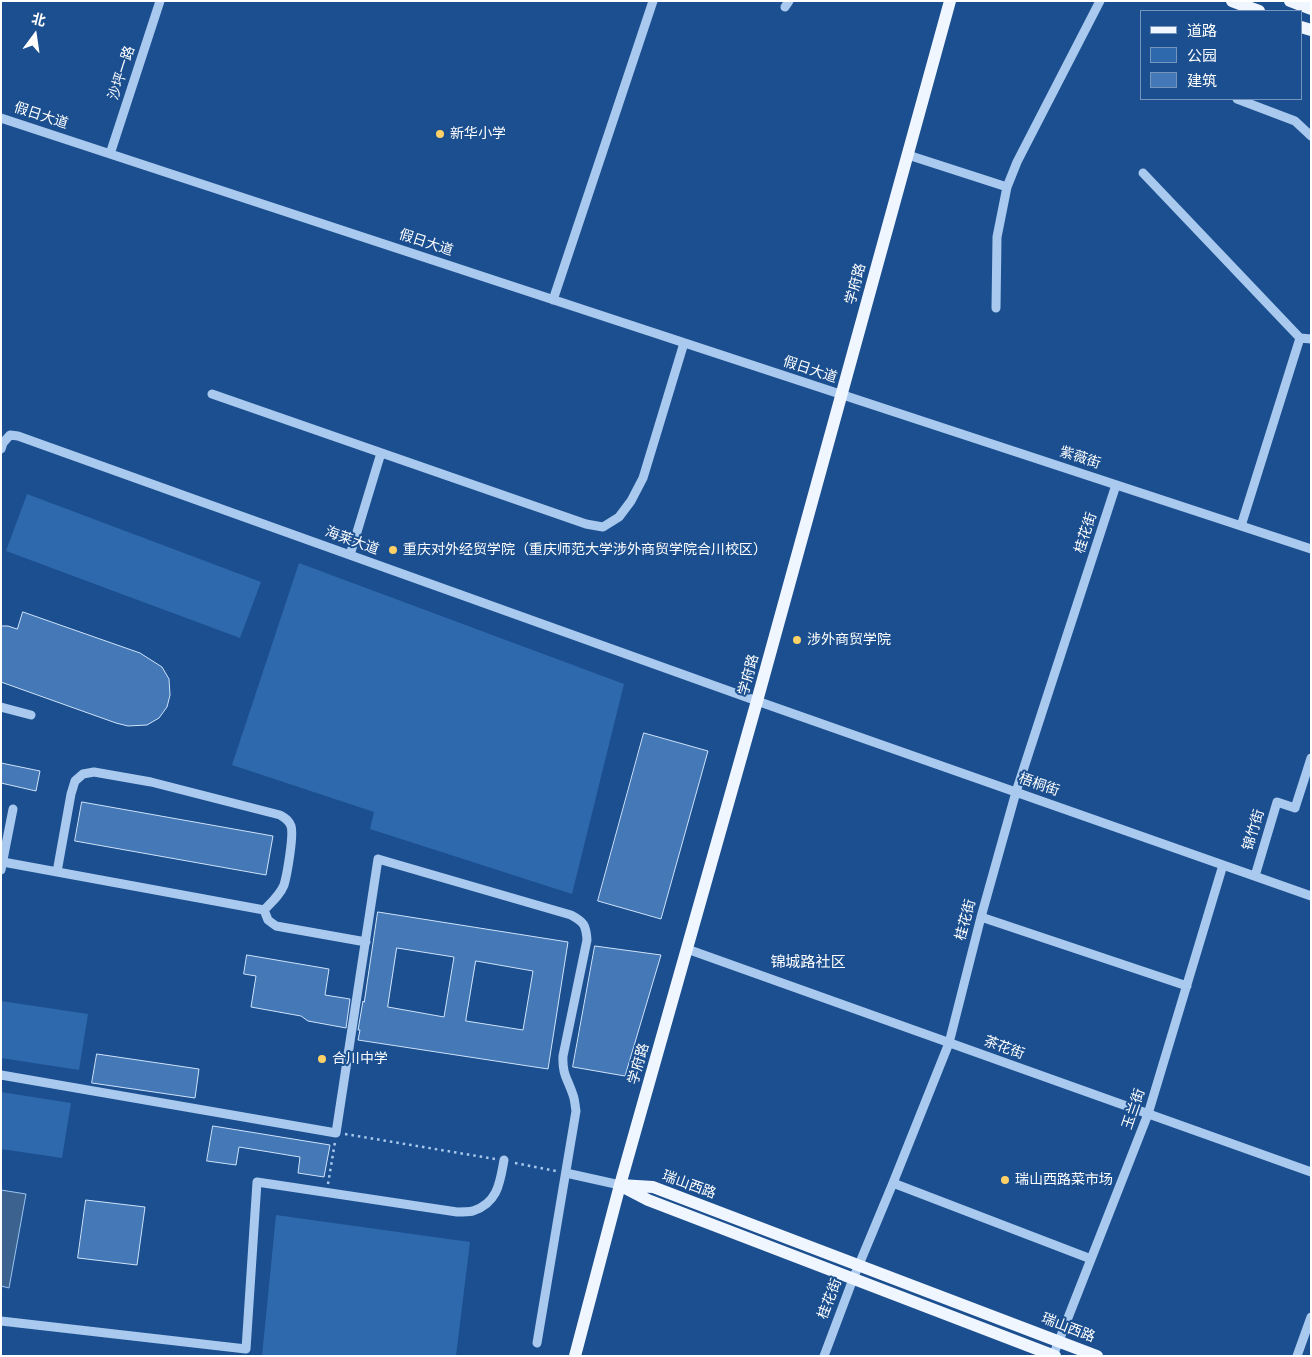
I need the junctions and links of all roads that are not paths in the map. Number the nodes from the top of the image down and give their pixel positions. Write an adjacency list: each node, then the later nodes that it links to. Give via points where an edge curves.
1 (160, 1): 12 (street, 沙坪一路)
2 (653, 1): 16 (street)
3 (950, 1): 13 (main road, 学府路)
4 (1100, 1): 15 (street)
5 (1232, 1): 8 (main road)
6 (1290, 1): 7 (main road)
7 (1311, 9)
8 (1256, 10)
9 (1240, 100): 11 (street, via 1294,121)
10 (1, 118): 12 (street, 假日大道)
11 (1311, 136)
12 (110, 154): 16 (street, 假日大道)
13 (908, 155): 15 (street); 22 (main road, 学府路)
14 (1144, 174): 18 (street)
15 (1007, 187): 17 (street, via 997,237)
16 (553, 300): 20 (street, 假日大道)
17 (996, 308)
18 (1300, 338): 19 (street); 26 (street)
19 (1311, 339)
20 (684, 343): 22 (street, 假日大道); 24 (street, via 643,478 619,517 603,527 586,524)
21 (212, 394): 24 (street)
22 (842, 395): 25 (street, 紫薇街); 29 (main road, 学府路)
23 (1, 449): 28 (street, 海莱大道, via 10,435 18,436)
24 (382, 453): 28 (street)
25 (1116, 485): 26 (street, 紫薇街); 33 (street, 桂花街)
26 (1241, 526): 27 (street, 紫薇街)
27 (1311, 549)
28 (350, 555): 29 (street, 海莱大道)
29 (757, 701): 33 (street, 梧桐街); 43 (main road, 学府路)
30 (1, 707): 31 (street)
31 (31, 716)
32 (1311, 758): 38 (street, 锦竹街, via 1295,808 1277,802)
33 (1016, 792): 35 (street, 梧桐街); 41 (street, 桂花街)
34 (13, 809): 36 (street)
35 (1223, 865): 38 (street, 梧桐街); 44 (street, 玉兰街)
36 (2, 866): 37 (street)
37 (57, 872): 40 (street); 40 (street, via 75,781 83,774 94,772 151,782 287,819 292,836 284,885)
38 (1254, 876): 39 (street, 梧桐街)
39 (1311, 896)
40 (264, 910): 42 (street, via 268,920 276,926)
41 (981, 917): 44 (street); 45 (street, 桂花街)
42 (366, 942): 46 (street, via 336,1133); 50 (street, via 378,859 582,920 587,940 562,1056 563,1074 574,1096 576,1111)
43 (687, 950): 45 (street, 茶花街); 52 (main road, 学府路)
44 (1187, 986): 47 (street, 玉兰街)
45 (949, 1043): 47 (street, 茶花街); 51 (street, 桂花街)
46 (1, 1075)
47 (1148, 1114): 49 (street, 茶花街); 53 (street, 玉兰街)
48 (504, 1160): 60 (street, via 496,1194 472,1211 457,1212 257,1182)
49 (1311, 1172)
50 (566, 1173): 52 (street); 59 (street)
51 (893, 1183): 53 (street); 54 (street, 桂花街)
52 (620, 1185): 54 (main road, 瑞山西路, via 653,1187); 55 (main road, 瑞山西路, via 648,1200); 61 (main road, 学府路)
53 (1091, 1259): 58 (street, 玉兰街)
54 (859, 1265): 55 (street, 桂花街); 58 (main road, 瑞山西路)
55 (853, 1278): 62 (street, 桂花街); 63 (main road, 瑞山西路)
56 (1311, 1317): 65 (street)
57 (1, 1321): 60 (street)
58 (1059, 1341): 63 (street, 玉兰街); 64 (main road, 瑞山西路)
59 (536, 1343)
60 (245, 1352)
61 (575, 1356)
62 (824, 1356)
63 (1054, 1356)
64 (1097, 1356)
65 (1296, 1356)

